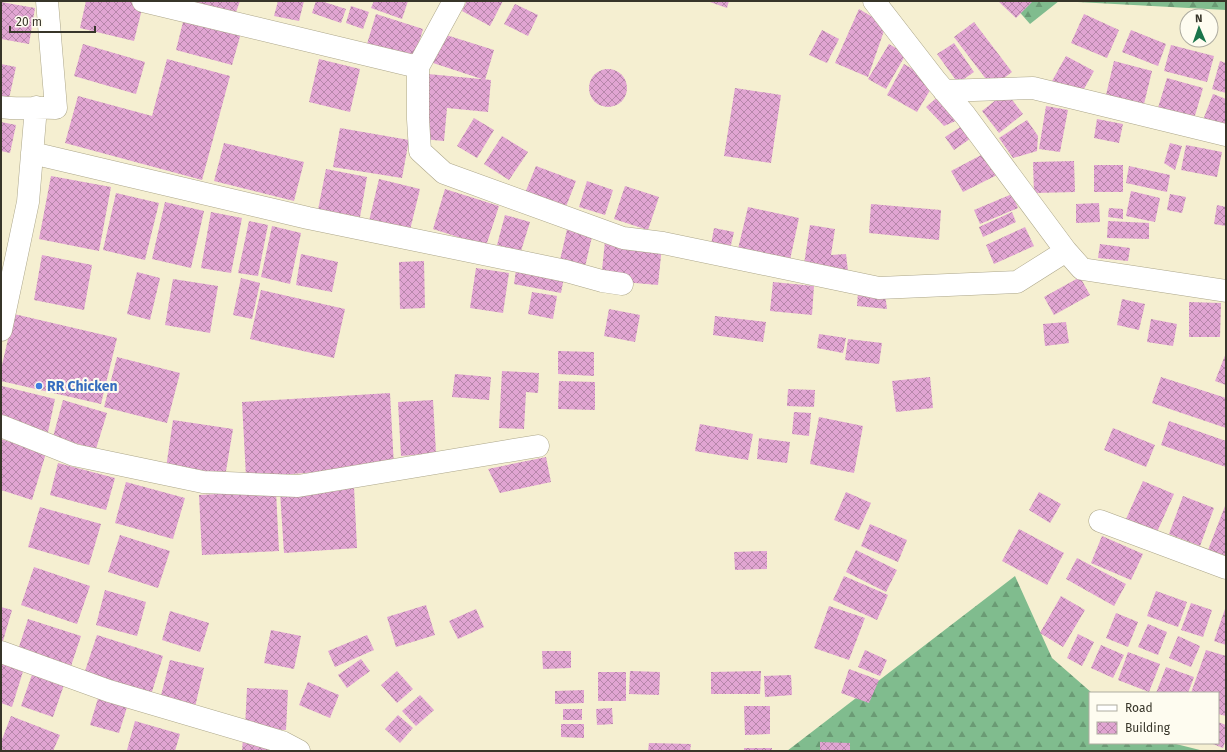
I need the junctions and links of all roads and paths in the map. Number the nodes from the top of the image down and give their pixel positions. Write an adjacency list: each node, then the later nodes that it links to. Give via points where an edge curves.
1 (47, 1): 8 (street, via 56,108)
2 (143, 1): 5 (street)
3 (454, 1): 5 (street)
4 (874, 1): 6 (street)
5 (418, 67): 12 (street, via 420,151 444,173 623,238 663,243 878,288 1016,282)
6 (944, 92): 9 (street, via 1032,88); 12 (street, via 965,115)
7 (1, 107): 8 (street)
8 (36, 107): 10 (street)
9 (1226, 135)
10 (32, 153): 11 (street, via 28,202); 13 (street, via 308,218 518,260)
11 (9, 245): 15 (street)
12 (1066, 251): 14 (street, via 1082,269)
13 (622, 284)
14 (1226, 291)
15 (1, 330)
16 (1, 426): 17 (street, via 74,455 202,482 298,486)
17 (538, 446)
18 (1100, 520): 19 (street)
19 (1226, 568)
20 (1, 652): 21 (street, via 109,691 282,742)
21 (299, 751)

